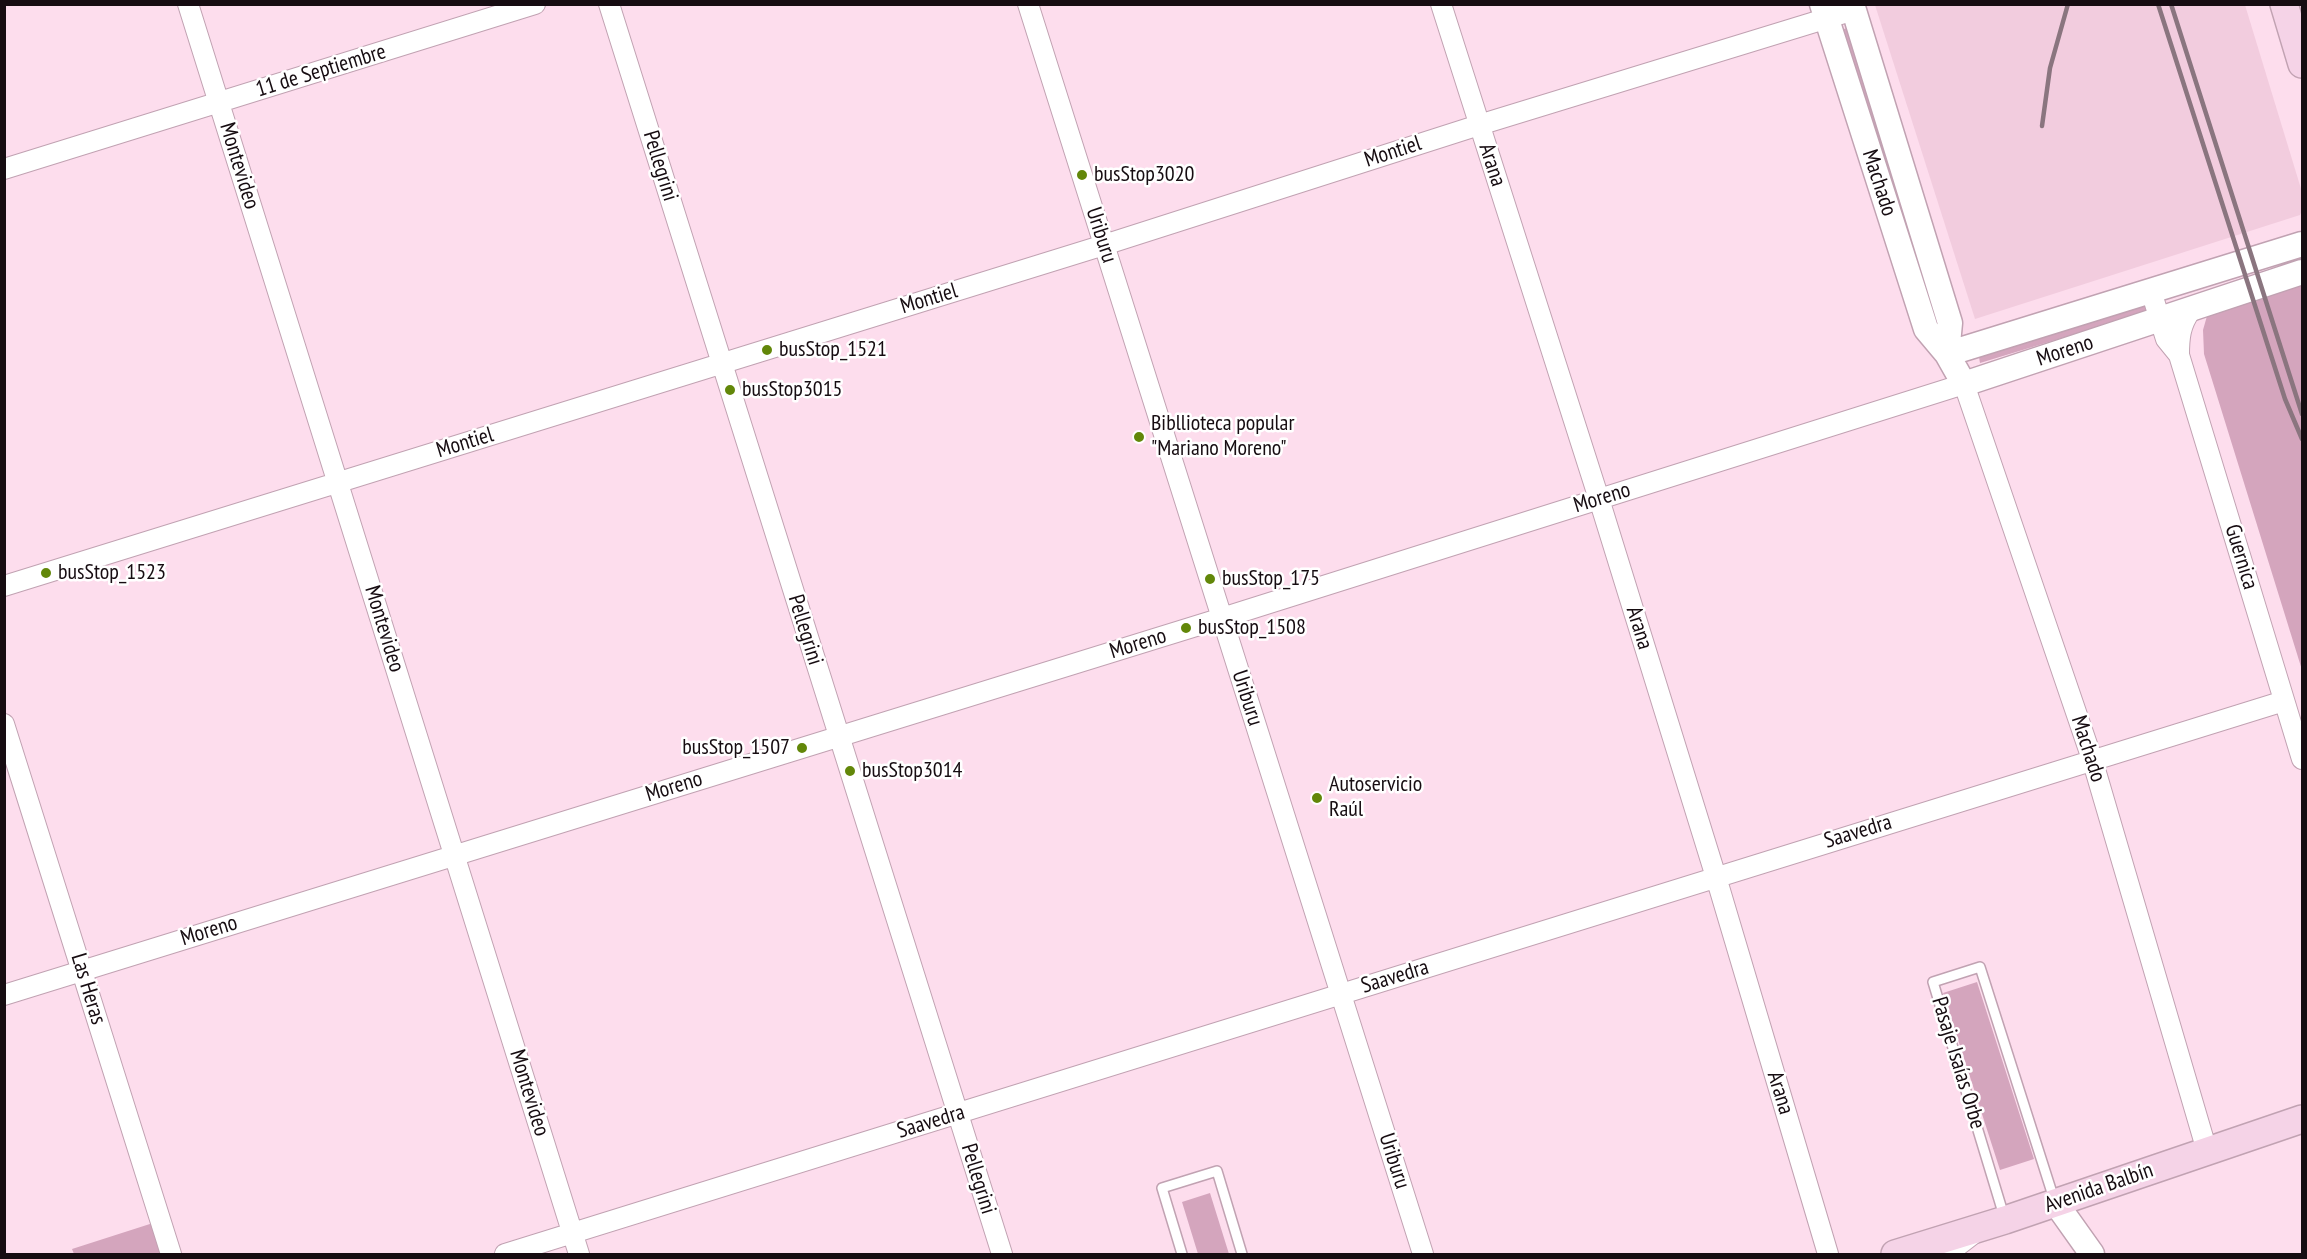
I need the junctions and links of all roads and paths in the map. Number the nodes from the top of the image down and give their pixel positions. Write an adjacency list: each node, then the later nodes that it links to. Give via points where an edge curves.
1 (188, 4): 10 (street, Montevideo)
2 (534, 4): 10 (street, 11 de Septiembre)
3 (609, 4): 21 (street, Pellegrini)
4 (1028, 4): 14 (street, Uriburu)
5 (1441, 4): 11 (street, Arana)
6 (2284, 4): 9 (main road)
7 (1853, 7): 8 (street, Montiel); 19 (street, Machado, via 1950,323)
8 (1825, 12): 11 (street, Montiel); 19 (street, Machado, via 1926,329)
9 (2302, 64)
10 (219, 102): 12 (street, 11 de Septiembre); 23 (street, Montevideo)
11 (1479, 125): 14 (street, Montiel); 24 (street, Arana)
12 (4, 169)
13 (2302, 244): 16 (street, Moreno)
14 (1104, 245): 21 (street, Montiel); 26 (street, Uriburu)
15 (2302, 272): 17 (street, Moreno)
16 (2151, 291): 18 (street, Guernica); 19 (street, Moreno)
17 (2191, 310): 18 (street, Moreno); 20 (street, Guernica, via 2179,336)
18 (2160, 321): 20 (street, Guernica, via 2166,339); 22 (street, Moreno)
19 (1947, 354): 22 (street, Machado)
20 (2179, 355): 27 (street, Guernica)
21 (722, 364): 23 (street, Montiel); 29 (street, Pellegrini)
22 (1965, 384): 24 (street, Moreno); 30 (street, Machado)
23 (338, 483): 25 (street, Montiel); 32 (street, Montevideo)
24 (1599, 499): 26 (street, Moreno); 33 (street, Arana)
25 (4, 586)
26 (1222, 618): 29 (street, Moreno); 35 (street, Uriburu)
27 (2284, 701): 30 (street, Saavedra); 31 (street, Guernica)
28 (4, 724): 34 (street, Las Heras)
29 (839, 736): 32 (street, Moreno); 37 (street, Pellegrini)
30 (2092, 759): 33 (street, Saavedra); 39 (street, Machado)
31 (2302, 759)
32 (455, 855): 34 (street, Moreno); 42 (street, Montevideo)
33 (1716, 877): 35 (street, Saavedra); 50 (street, Arana)
34 (82, 971): 36 (street, Moreno); 43 (street, Las Heras)
35 (1341, 994): 37 (street, Saavedra); 49 (street, Uriburu)
36 (4, 995)
37 (957, 1114): 42 (street, Saavedra); 46 (street, Pellegrini)
38 (2302, 1119): 39 (main road, Avenida Balbín)
39 (2207, 1151): 40 (main road, Avenida Balbín)
40 (2055, 1202): 41 (main road, Avenida Balbín); 41 (lane, Pasaje Isaías Orbe, via 1980,967 1934,982); 53 (street)
41 (1994, 1223): 51 (main road, Avenida Balbín); 52 (street)
42 (573, 1233): 44 (street, Saavedra); 45 (street, Montevideo)
43 (171, 1254)
44 (505, 1254)
45 (579, 1254)
46 (1002, 1254)
47 (1182, 1254): 48 (lane, via 1162,1188 1217,1171)
48 (1242, 1254)
49 (1423, 1254)
50 (1828, 1254)
51 (1894, 1254)
52 (1947, 1254)
53 (2092, 1254)

